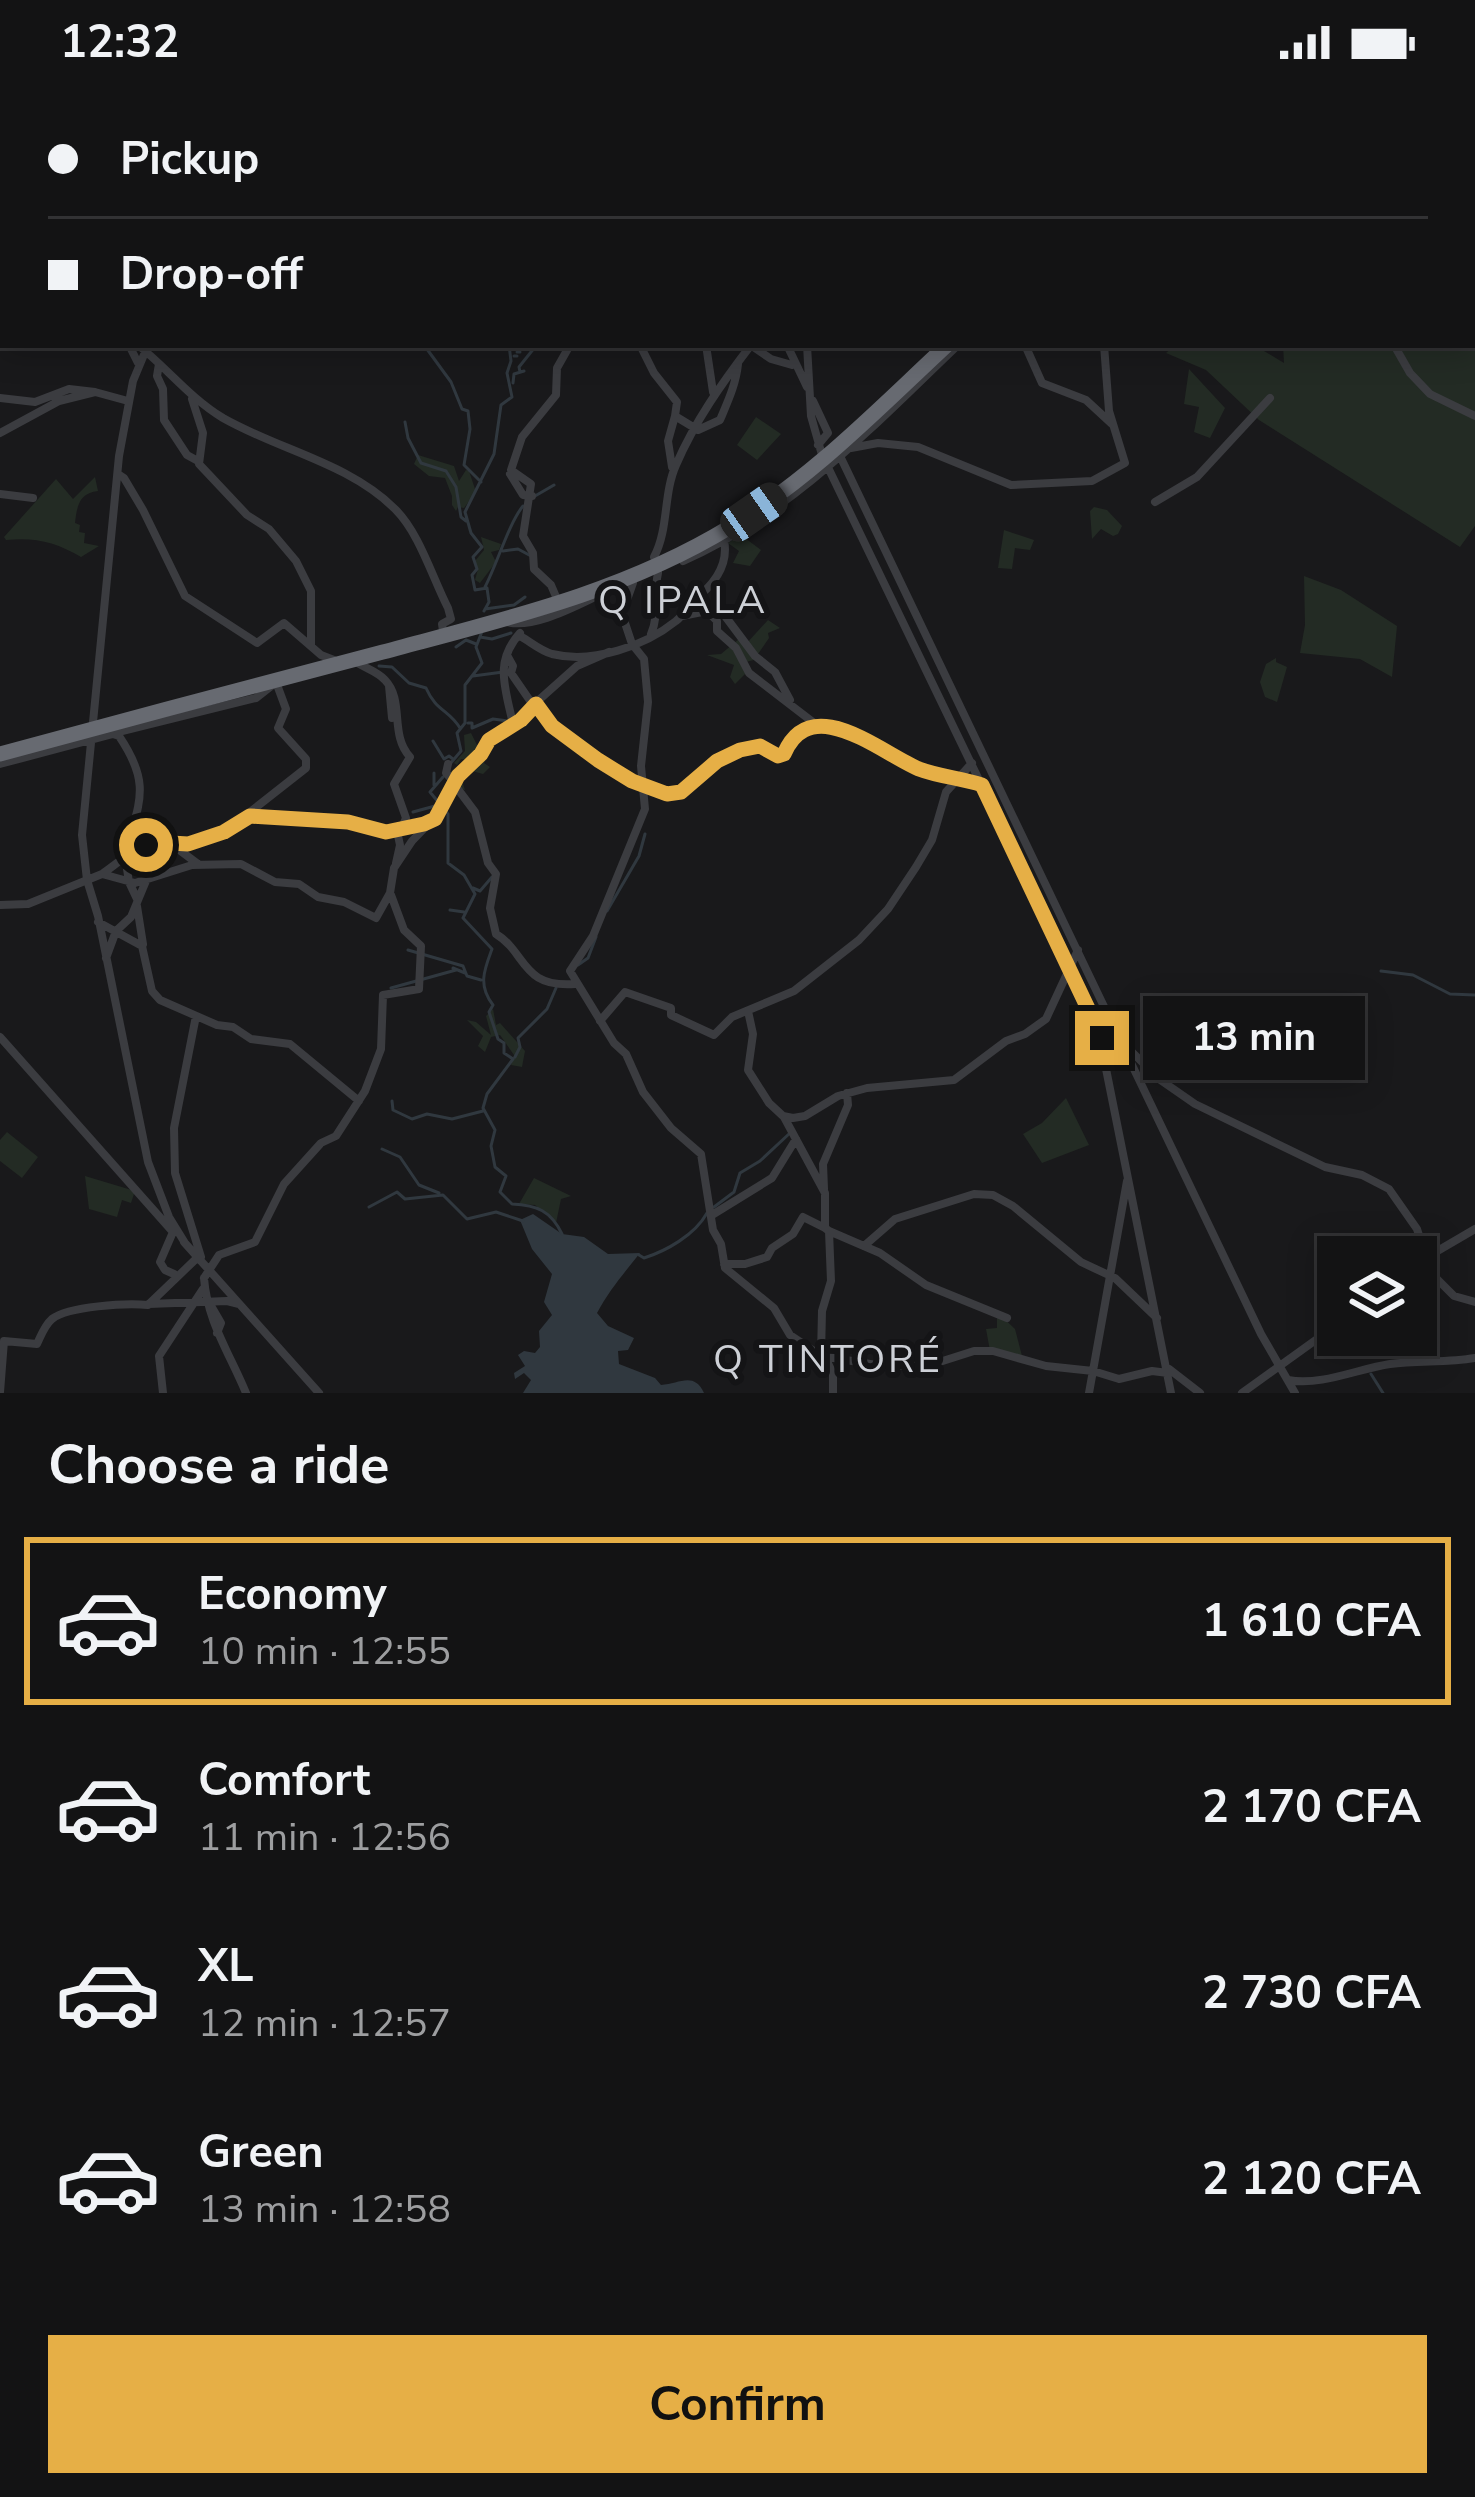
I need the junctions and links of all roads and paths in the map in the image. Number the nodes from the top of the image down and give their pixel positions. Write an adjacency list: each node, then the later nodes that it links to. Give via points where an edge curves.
1 (130, 348): 17 (street)
2 (144, 348): 17 (street)
3 (145, 348): 19 (street)
4 (568, 348): 44 (street, via 556,395 532,421 511,467 530,483 523,536)
5 (643, 348): 27 (street, via 677,402)
6 (706, 348): 21 (street)
7 (749, 348): 18 (street)
8 (755, 348): 16 (street)
9 (788, 348): 16 (street)
10 (807, 348): 20 (street)
11 (940, 348): 33 (highway)
12 (955, 348): 32 (street)
13 (1026, 348): 29 (street, via 1042,382 1086,400)
14 (1104, 348): 29 (street)
15 (1396, 348): 28 (street, via 1430,394)
16 (792, 360): 20 (street)
17 (138, 363): 26 (street)
18 (738, 363): 21 (street); 30 (street, via 720,420)
19 (159, 364): 22 (street); 34 (street, via 165,421)
20 (809, 391): 33 (street)
21 (713, 392): 30 (street)
22 (192, 397): 34 (street, via 203,433); 49 (street, via 257,436 359,479 394,507 448,608)
23 (0, 398): 25 (street)
24 (1270, 398): 39 (street, via 1197,477)
25 (56, 399): 26 (street, via 70,389); 31 (street)
26 (128, 400): 36 (street)
27 (675, 416): 30 (street); 35 (street, via 668,440)
28 (1475, 416)
29 (1114, 424): 32 (street, via 1124,465 1088,481 1005,484 918,447)
30 (695, 428): 35 (street)
31 (0, 433)
32 (849, 448): 33 (street)
33 (826, 456): 40 (street); 41 (highway, via 754,512); 71 (street); 94 (street)
34 (199, 462): 53 (street, via 296,561 312,593)
35 (674, 471): 41 (street)
36 (118, 474): 53 (street, via 189,600 255,643 284,622); 66 (street)
37 (0, 494): 38 (street)
38 (33, 498)
39 (1155, 502)
40 (724, 540): 41 (street); 43 (street, via 726,563)
41 (658, 568): 42 (street); 44 (highway); 47 (highway); 51 (street)
42 (633, 583): 47 (street); 52 (street, via 621,611)
43 (702, 596): 45 (street); 46 (street)
44 (557, 599): 48 (highway)
45 (708, 612): 46 (street); 61 (street, via 722,612); 61 (street, via 748,671)
46 (682, 616): 51 (street)
47 (510, 622): 48 (highway); 50 (street)
48 (482, 623): 49 (highway); 58 (highway)
49 (443, 631): 57 (highway)
50 (520, 635): 54 (street, via 556,655); 55 (street)
51 (649, 637): 52 (street); 56 (street)
52 (632, 644): 54 (street); 56 (street)
53 (311, 646): 57 (street)
54 (609, 652): 60 (street)
55 (507, 655): 62 (street); 64 (street, via 500,674)
56 (644, 657): 73 (street)
57 (334, 660): 66 (highway)
58 (353, 660): 59 (highway); 78 (street, via 397,697 396,724 410,754 394,784 406,818)
59 (277, 681): 66 (highway); 67 (street, via 256,698); 76 (street, via 278,728 306,768)
60 (547, 693): 62 (street); 63 (street)
61 (790, 701): 65 (street)
62 (535, 704): 63 (street); 64 (street)
63 (546, 719): 73 (street, via 598,760)
64 (513, 724): 75 (street, via 489,740)
65 (819, 726): 72 (street); 73 (street, via 791,737 784,754 751,747 717,761 682,791 667,794)
66 (91, 731): 67 (street); 68 (highway); 69 (street); 85 (street, via 82,835)
67 (117, 732): 80 (street, via 142,787)
68 (0, 752)
69 (0, 764)
70 (448, 764): 75 (street)
71 (972, 764): 72 (street); 74 (street)
72 (957, 778): 74 (street); 98 (street, via 932,840 888,909 842,956)
73 (644, 781): 97 (street, via 639,823 593,936 570,967)
74 (982, 785): 96 (street)
75 (455, 787): 77 (street); 97 (street, via 475,812 496,874 496,934 530,974)
76 (247, 816): 78 (street); 79 (street, via 224,832)
77 (435, 819): 78 (street); 82 (street)
78 (399, 831): 82 (street)
79 (168, 847): 80 (street, via 152,842); 81 (street); 84 (street)
80 (126, 854): 83 (street); 86 (street)
81 (199, 865): 84 (street); 87 (street, via 243,864 376,918)
82 (394, 868): 87 (street)
83 (102, 874): 85 (street); 86 (street)
84 (150, 878): 86 (street); 88 (street)
85 (88, 882): 89 (street, via 28,904); 90 (street)
86 (129, 882): 88 (street)
87 (390, 893): 105 (street, via 404,930 421,946 419,989 383,995 381,1048)
88 (137, 903): 92 (street); 93 (street)
89 (0, 905)
90 (97, 909): 91 (street); 92 (street)
91 (98, 922): 92 (street); 95 (street)
92 (115, 932): 93 (street); 95 (street)
93 (142, 946): 99 (street, via 154,994)
94 (1078, 950): 96 (street); 103 (street)
95 (106, 959): 115 (street, via 148,1162)
96 (1070, 967): 102 (street); 104 (street, via 1046,1019 958,1077)
97 (576, 983): 100 (street)
98 (748, 1011): 100 (street, via 714,1035 625,992); 106 (street, via 748,1070)
99 (196, 1016): 105 (street, via 251,1039 290,1044); 119 (street, via 174,1128 176,1180)
100 (600, 1021): 110 (street, via 643,1092 701,1154)
101 (0, 1037): 113 (street)
102 (1102, 1038): 103 (street); 108 (street)
103 (1125, 1048): 114 (street, via 1179,1092 1294,1153 1385,1186); 133 (street)
104 (847, 1093): 106 (street, via 805,1117); 109 (street, via 823,1164)
105 (359, 1101): 119 (street, via 336,1136 281,1188 252,1244)
106 (784, 1116): 107 (street)
107 (796, 1137): 109 (street); 110 (street, via 772,1178)
108 (1129, 1173): 121 (street); 129 (street)
109 (824, 1190): 111 (street)
110 (710, 1210): 118 (street)
111 (827, 1229): 116 (street); 118 (street, via 802,1217 767,1257); 131 (street)
112 (1475, 1229): 117 (street)
113 (173, 1232): 115 (street); 120 (street, via 160,1262)
114 (1417, 1236)
115 (185, 1243): 119 (street)
116 (864, 1246): 121 (street, via 895,1219 983,1193); 128 (street, via 926,1285)
117 (1437, 1252)
118 (724, 1264): 131 (street, via 775,1308 790,1335)
119 (203, 1268): 120 (street); 123 (street); 126 (street); 127 (street)
120 (176, 1274): 125 (street)
121 (1110, 1275): 129 (street); 135 (street)
122 (1437, 1278): 124 (street, via 1454,1296)
123 (209, 1302): 126 (street); 127 (street); 139 (street)
124 (1475, 1302)
125 (149, 1304): 126 (street); 137 (street, via 92,1306 57,1315 37,1344 4,1341)
126 (192, 1304): 138 (street, via 159,1356)
127 (241, 1305): 140 (street)
128 (1007, 1318)
129 (1158, 1319): 134 (street)
130 (1317, 1339): 133 (street)
131 (822, 1355): 135 (street, via 926,1366 993,1351); 141 (street)
132 (1475, 1358): 136 (street)
133 (1279, 1367): 136 (street); 145 (street)
134 (1168, 1369): 135 (street, via 1119,1379); 143 (street); 144 (street)
135 (1093, 1371): 142 (street)
136 (1286, 1379): 146 (street)
137 (0, 1392)
138 (163, 1393)
139 (246, 1393)
140 (319, 1393)
141 (833, 1393)
142 (1090, 1393)
143 (1171, 1393)
144 (1200, 1393)
145 (1242, 1393)
146 (1295, 1393)

